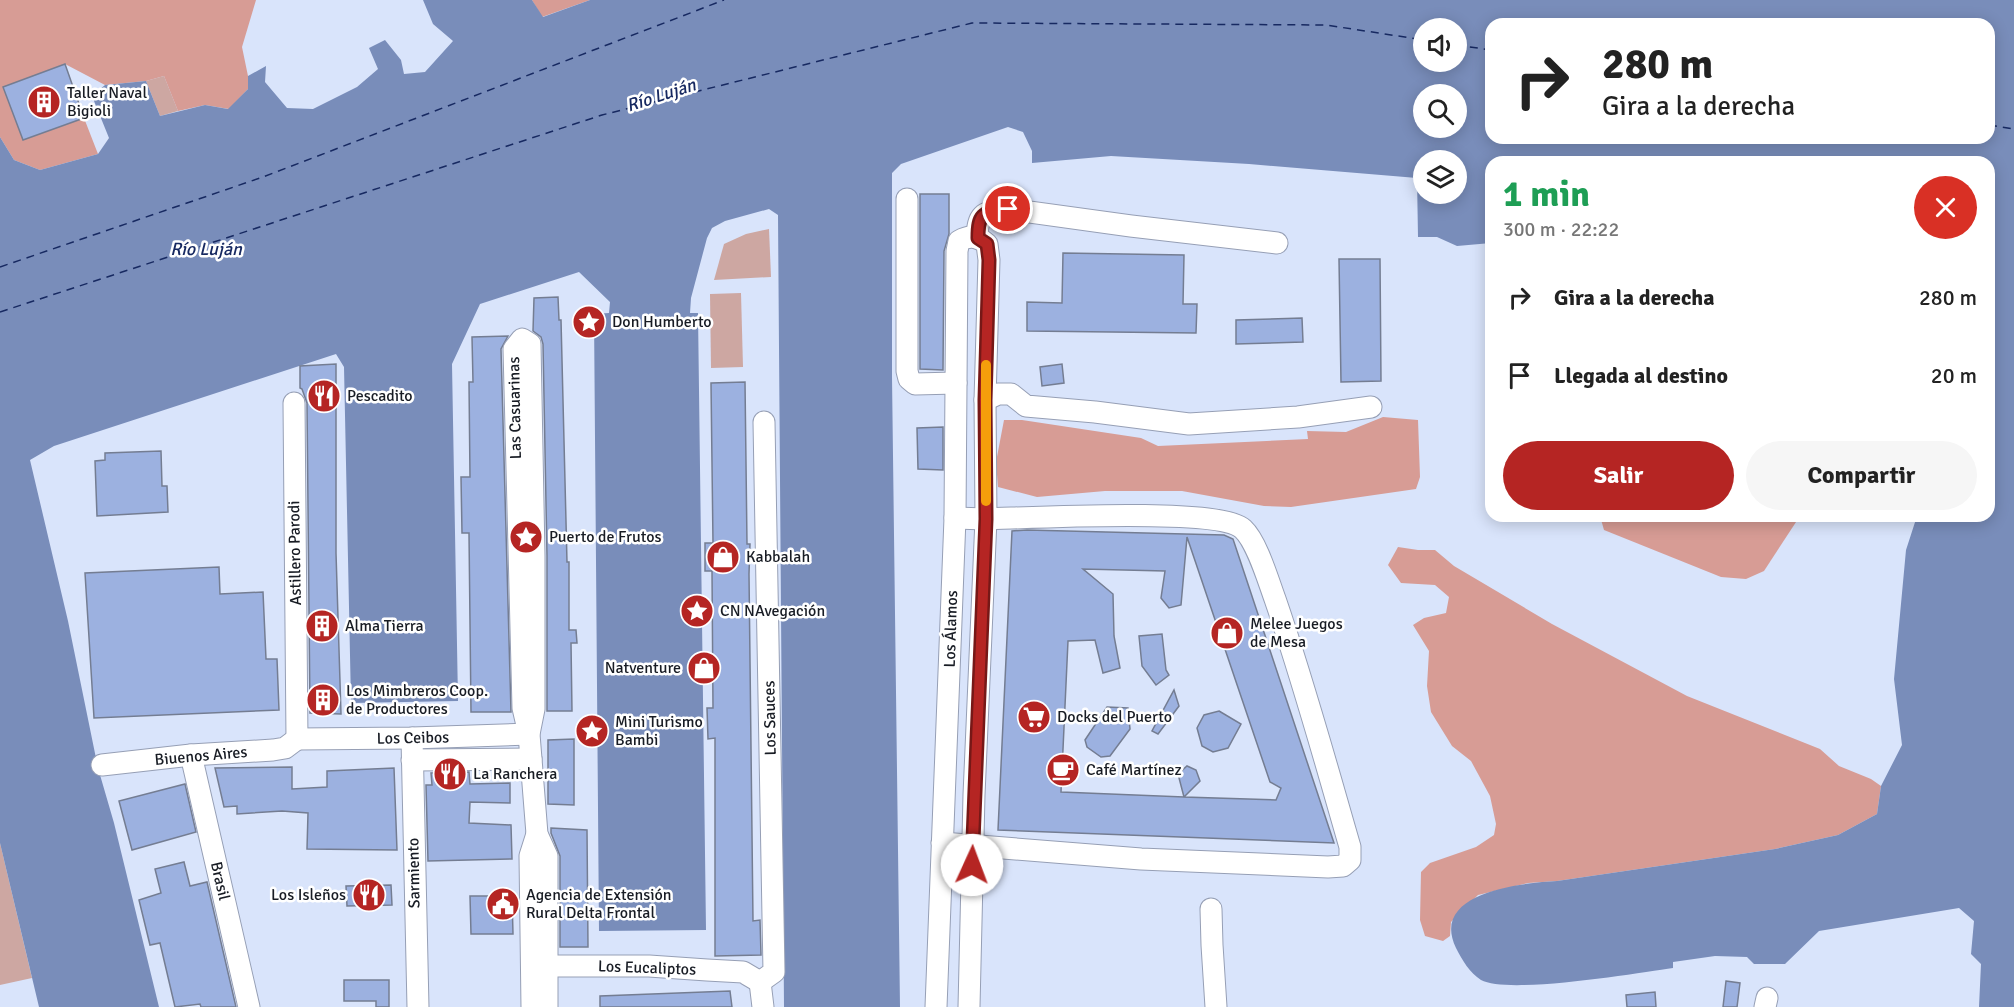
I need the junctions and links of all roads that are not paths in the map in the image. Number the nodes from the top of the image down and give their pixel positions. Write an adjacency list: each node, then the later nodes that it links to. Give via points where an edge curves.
1 (907, 199): 4 (street, via 909,379 915,384)
2 (978, 238): 3 (street, via 981,216 1008,209); 4 (street, Los Álamos, via 959,241 957,251); 7 (street, via 987,244 989,260)
3 (1277, 243)
4 (956, 383): 8 (street, Los Álamos)
5 (294, 403): 14 (street, Astillero Parodi)
6 (1371, 407): 7 (street, via 1298,417 1189,424 1026,406 1011,394 998,394)
7 (985, 410): 8 (street); 11 (street)
8 (956, 421): 10 (street, Los Álamos)
9 (764, 422): 25 (street, Los Sauces, via 774,972)
10 (955, 518): 11 (street); 19 (street, Los Álamos)
11 (986, 519): 20 (street); 20 (street, via 1180,515 1215,518 1243,528 1260,555 1292,648 1350,847 1350,860 1343,866 1328,867 1141,859)
12 (529, 734): 12 (street, Las Casuarinas, via 534,709 534,556 530,344 522,339 514,349 523,708); 13 (street, Los Ceibos); 16 (street, Las Casuarinas)
13 (411, 738): 14 (street, Los Ceibos); 17 (street, Sarmiento)
14 (297, 739): 15 (street, Biuenos Aires, via 285,748 273,750)
15 (191, 755): 18 (street, Biuenos Aires); 26 (street, Brasil)
16 (531, 759): 17 (street); 24 (street, Las Casuarinas, via 537,834 547,856)
17 (412, 760): 27 (street, Sarmiento)
18 (102, 765)
19 (942, 843): 20 (street); 23 (street, Los Álamos)
20 (972, 846): 22 (street)
21 (1211, 909): 33 (street)
22 (969, 943): 23 (street); 32 (street)
23 (938, 944): 31 (street, Los Álamos)
24 (539, 966): 25 (street, Los Eucaliptos, via 734,971); 28 (street, Las Casuarinas); 29 (street, Las Casuarinas)
25 (760, 982): 30 (street)
26 (249, 1007)
27 (417, 1007)
28 (532, 1007)
29 (547, 1007)
30 (764, 1007)
31 (936, 1007)
32 (969, 1007)
33 (1216, 1007)

